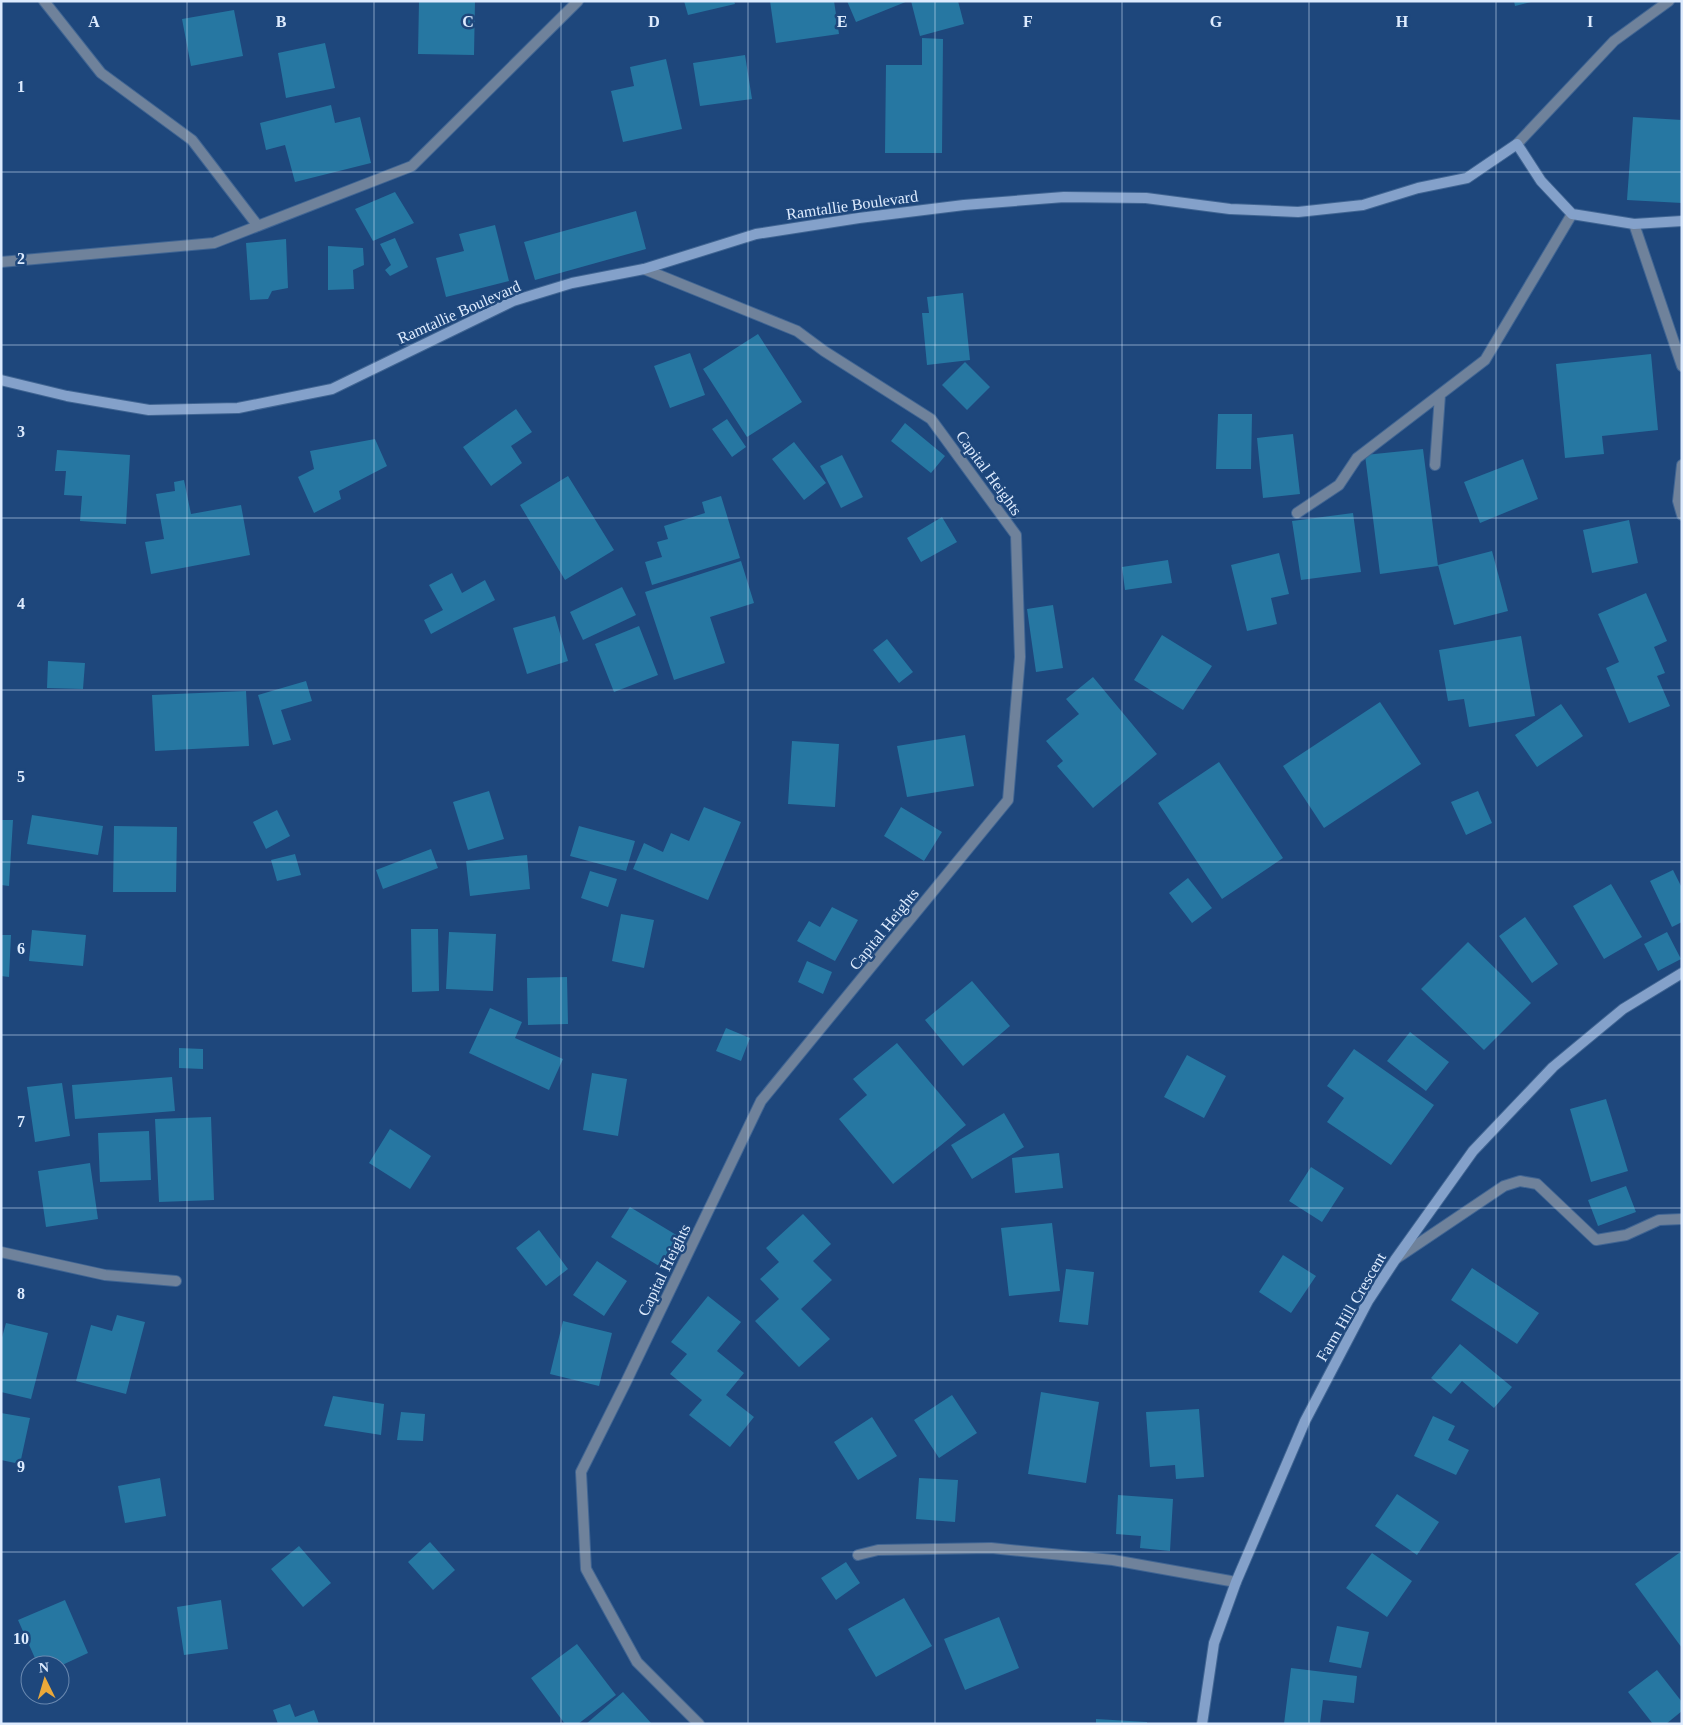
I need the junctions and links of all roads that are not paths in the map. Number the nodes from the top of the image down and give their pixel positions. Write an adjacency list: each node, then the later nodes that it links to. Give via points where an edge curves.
1 (44, 1): 8 (street, via 101,74 192,140)
2 (578, 1): 8 (street, via 412,166)
3 (1669, 1): 4 (street, Ramtallie Boulevard, via 1614,41)
4 (1517, 144): 5 (street, via 1541,182); 10 (street, Ramtallie Boulevard, via 1467,178 1418,188 1363,205 1298,212 1230,209 1146,198 1064,197 964,205 756,234)
5 (1572, 214): 7 (street); 13 (street, via 1485,360)
6 (1682, 221): 7 (street)
7 (1634, 224): 11 (street)
8 (258, 226): 9 (street, via 214,243)
9 (1, 262)
10 (644, 268): 12 (street, Ramtallie Boulevard, via 572,283 513,301 332,388 238,408 149,410 67,396); 25 (street, Capital Heights, via 797,331 931,418 1016,535 1020,657 1008,800 761,1101 581,1472 586,1569 637,1662)
11 (1682, 366)
12 (1, 380)
13 (1440, 395): 14 (street); 16 (street, via 1357,458 1339,485)
14 (1435, 465)
15 (1682, 465): 17 (street, via 1678,501)
16 (1297, 513)
17 (1682, 515)
18 (1682, 973): 21 (street, Farm Hill Crescent, via 1623,1009 1552,1067 1472,1151)
19 (1682, 1218): 21 (street, via 1659,1220 1626,1235 1596,1240 1536,1184 1520,1181 1504,1186)
20 (1, 1252): 22 (street, via 105,1275)
21 (1395, 1260): 24 (street, Farm Hill Crescent, via 1368,1301 1304,1421)
22 (176, 1281)
23 (858, 1555): 24 (street, via 878,1550 991,1548 1113,1560)
24 (1236, 1582): 26 (street, Farm Hill Crescent, via 1214,1643)
25 (699, 1724)
26 (1202, 1724)

